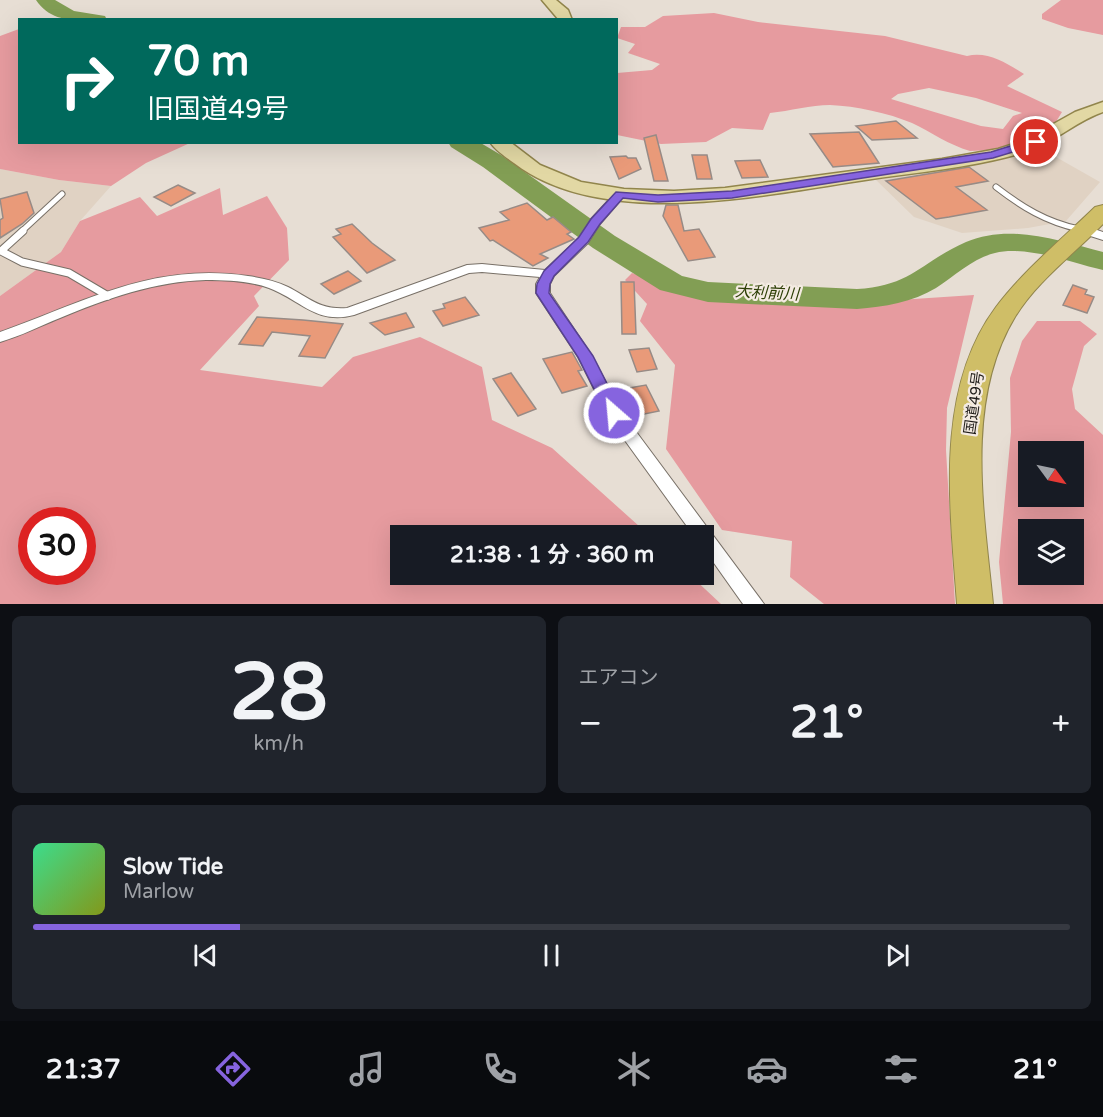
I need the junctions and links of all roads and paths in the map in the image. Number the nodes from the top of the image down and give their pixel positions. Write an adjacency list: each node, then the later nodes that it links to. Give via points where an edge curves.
1 (548, 0): 2 (main road)
2 (565, 18)
3 (1103, 106): 7 (main road, via 1036,142 993,155 732,194 658,198)
4 (500, 144): 7 (main road, via 532,169 590,189)
5 (996, 187): 9 (lane)
6 (63, 194): 11 (lane, via 1,251 8,258 82,278)
7 (620, 194): 10 (street)
8 (1103, 212): 9 (highway, 国道49号)
9 (1078, 243): 14 (highway, 国道49号, via 1023,290 1004,314 988,341 975,377 968,440)
10 (548, 274): 11 (street, via 467,269 338,313 315,310 275,286 222,277 160,281); 13 (street, via 543,293 585,356 614,413)
11 (108, 296): 12 (street)
12 (0, 337)
13 (754, 604)
14 (975, 604)

